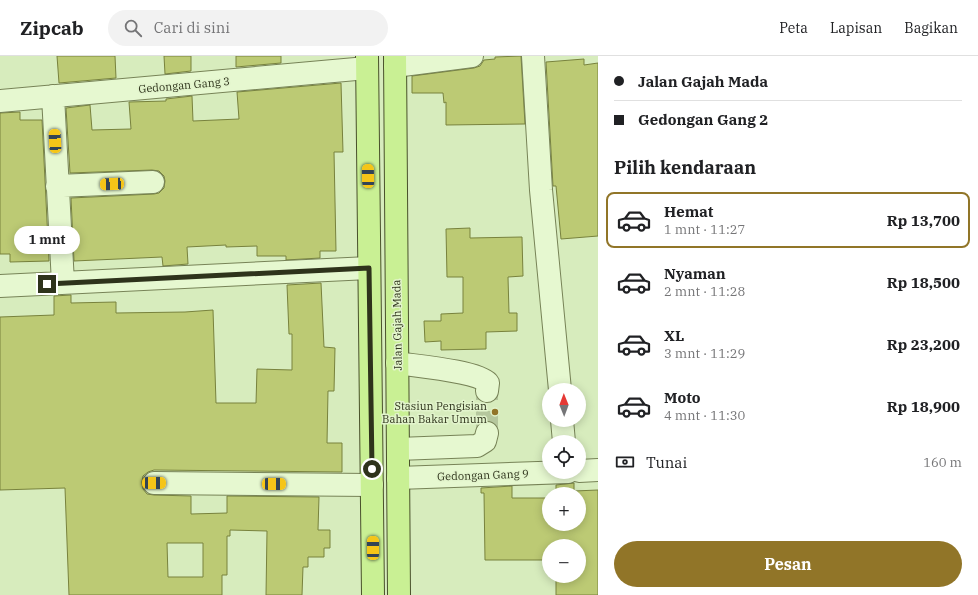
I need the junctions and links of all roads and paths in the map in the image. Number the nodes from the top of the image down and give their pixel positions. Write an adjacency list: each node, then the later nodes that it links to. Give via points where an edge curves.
1 (472, 56): 3 (street)
2 (533, 56): 13 (street, via 541,190)
3 (395, 61): 12 (main road, Jalan Gajah Mada)
4 (367, 62): 5 (street, Gedongan Gang 3); 9 (main road)
5 (53, 96): 6 (street, Gedongan Gang 3); 8 (street)
6 (0, 101)
7 (154, 182): 8 (street)
8 (58, 186): 10 (street)
9 (369, 268): 10 (street); 22 (main road)
10 (63, 283): 11 (street)
11 (0, 286)
12 (398, 363): 14 (street, via 473,374 488,383); 16 (main road, Jalan Gajah Mada)
13 (559, 383)
14 (487, 391)
15 (487, 433): 16 (street, via 485,441 477,446)
16 (398, 448): 20 (main road, Jalan Gajah Mada)
17 (598, 470): 18 (street)
18 (586, 471)
19 (542, 473): 20 (street, Gedongan Gang 9)
20 (398, 478): 24 (main road, Jalan Gajah Mada)
21 (154, 483): 22 (street)
22 (367, 484): 23 (main road)
23 (373, 595)
24 (399, 595)

